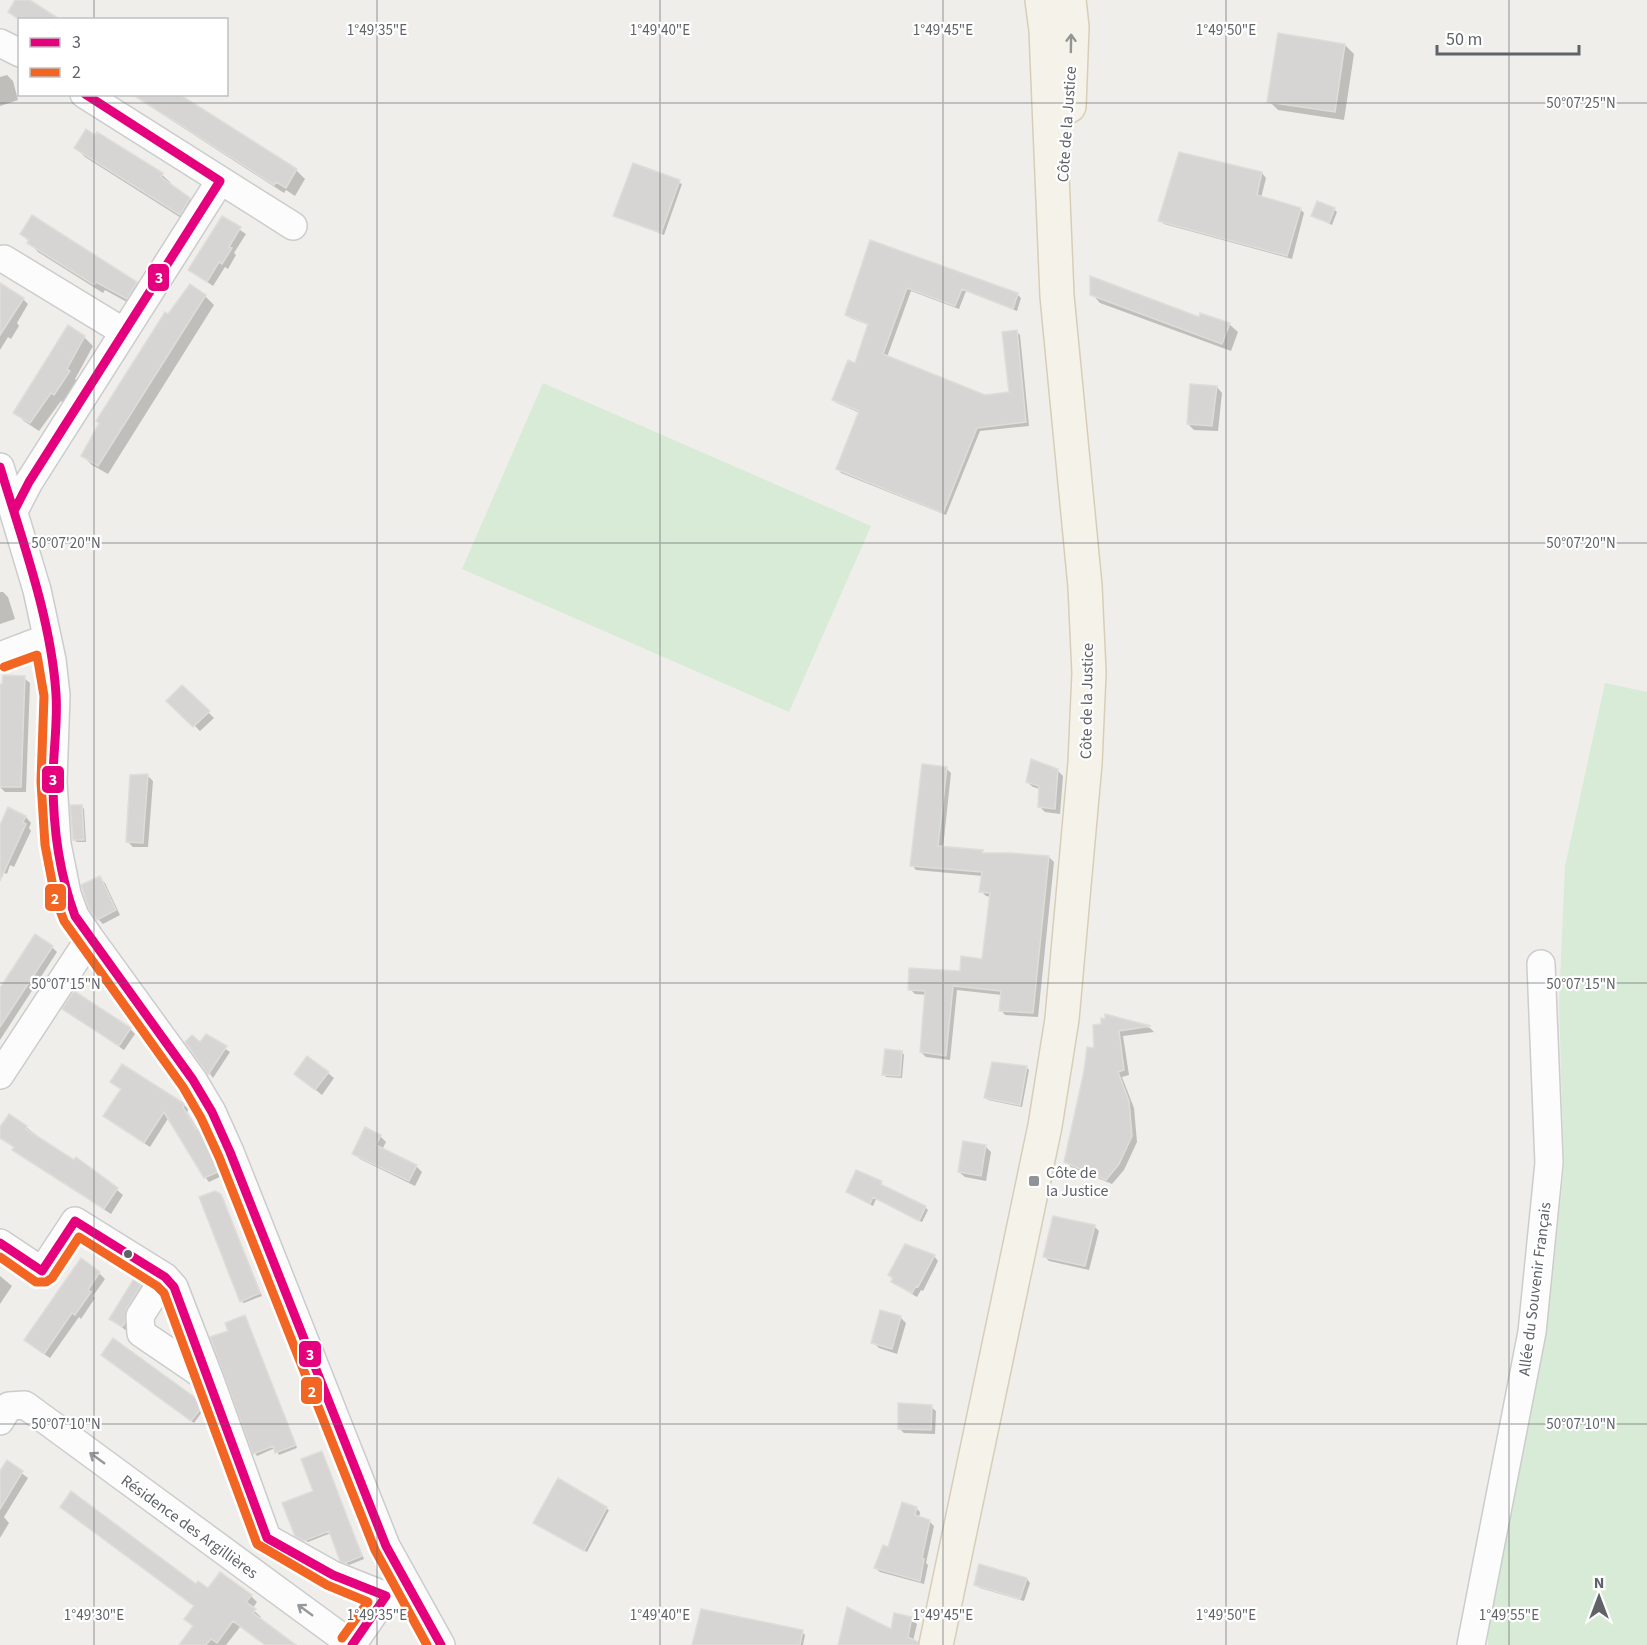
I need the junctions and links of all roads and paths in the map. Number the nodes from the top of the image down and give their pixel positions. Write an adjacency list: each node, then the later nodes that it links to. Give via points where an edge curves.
1 (1042, 0): 8 (main road, Côte de la Justice)
2 (1069, 0): 8 (main road, Côte de la Justice, one-way to 2, via 1070,88)
3 (0, 43): 4 (street)
4 (18, 52)
5 (87, 96): 6 (street)
6 (220, 181): 7 (street); 10 (street)
7 (293, 226)
8 (1055, 248): 25 (main road, Côte de la Justice, via 1086,586 1089,673 1085,763 1055,1071)
9 (4, 259): 10 (street)
10 (123, 332): 12 (street)
11 (0, 467): 12 (street)
12 (14, 511): 13 (street)
13 (48, 638): 14 (street); 15 (street, via 56,695 53,782 57,844 67,894 75,916)
14 (0, 656)
15 (90, 938): 17 (street); 22 (street, via 212,1112 386,1546)
16 (1541, 964): 26 (street, Allée du Souvenir Français, via 1550,1162 1532,1332)
17 (0, 1075)
18 (0, 1243): 19 (street, via 42,1271 75,1221)
19 (165, 1277): 20 (street, via 174,1287); 20 (street, via 140,1316 141,1333)
20 (210, 1380): 22 (street, via 267,1538 333,1575)
21 (0, 1421): 23 (street, Résidence des Argillières, one-way to 21, via 25,1405 9,1406)
22 (399, 1594): 23 (street); 24 (street)
23 (353, 1644)
24 (441, 1645)
25 (936, 1645)
26 (1471, 1645)

